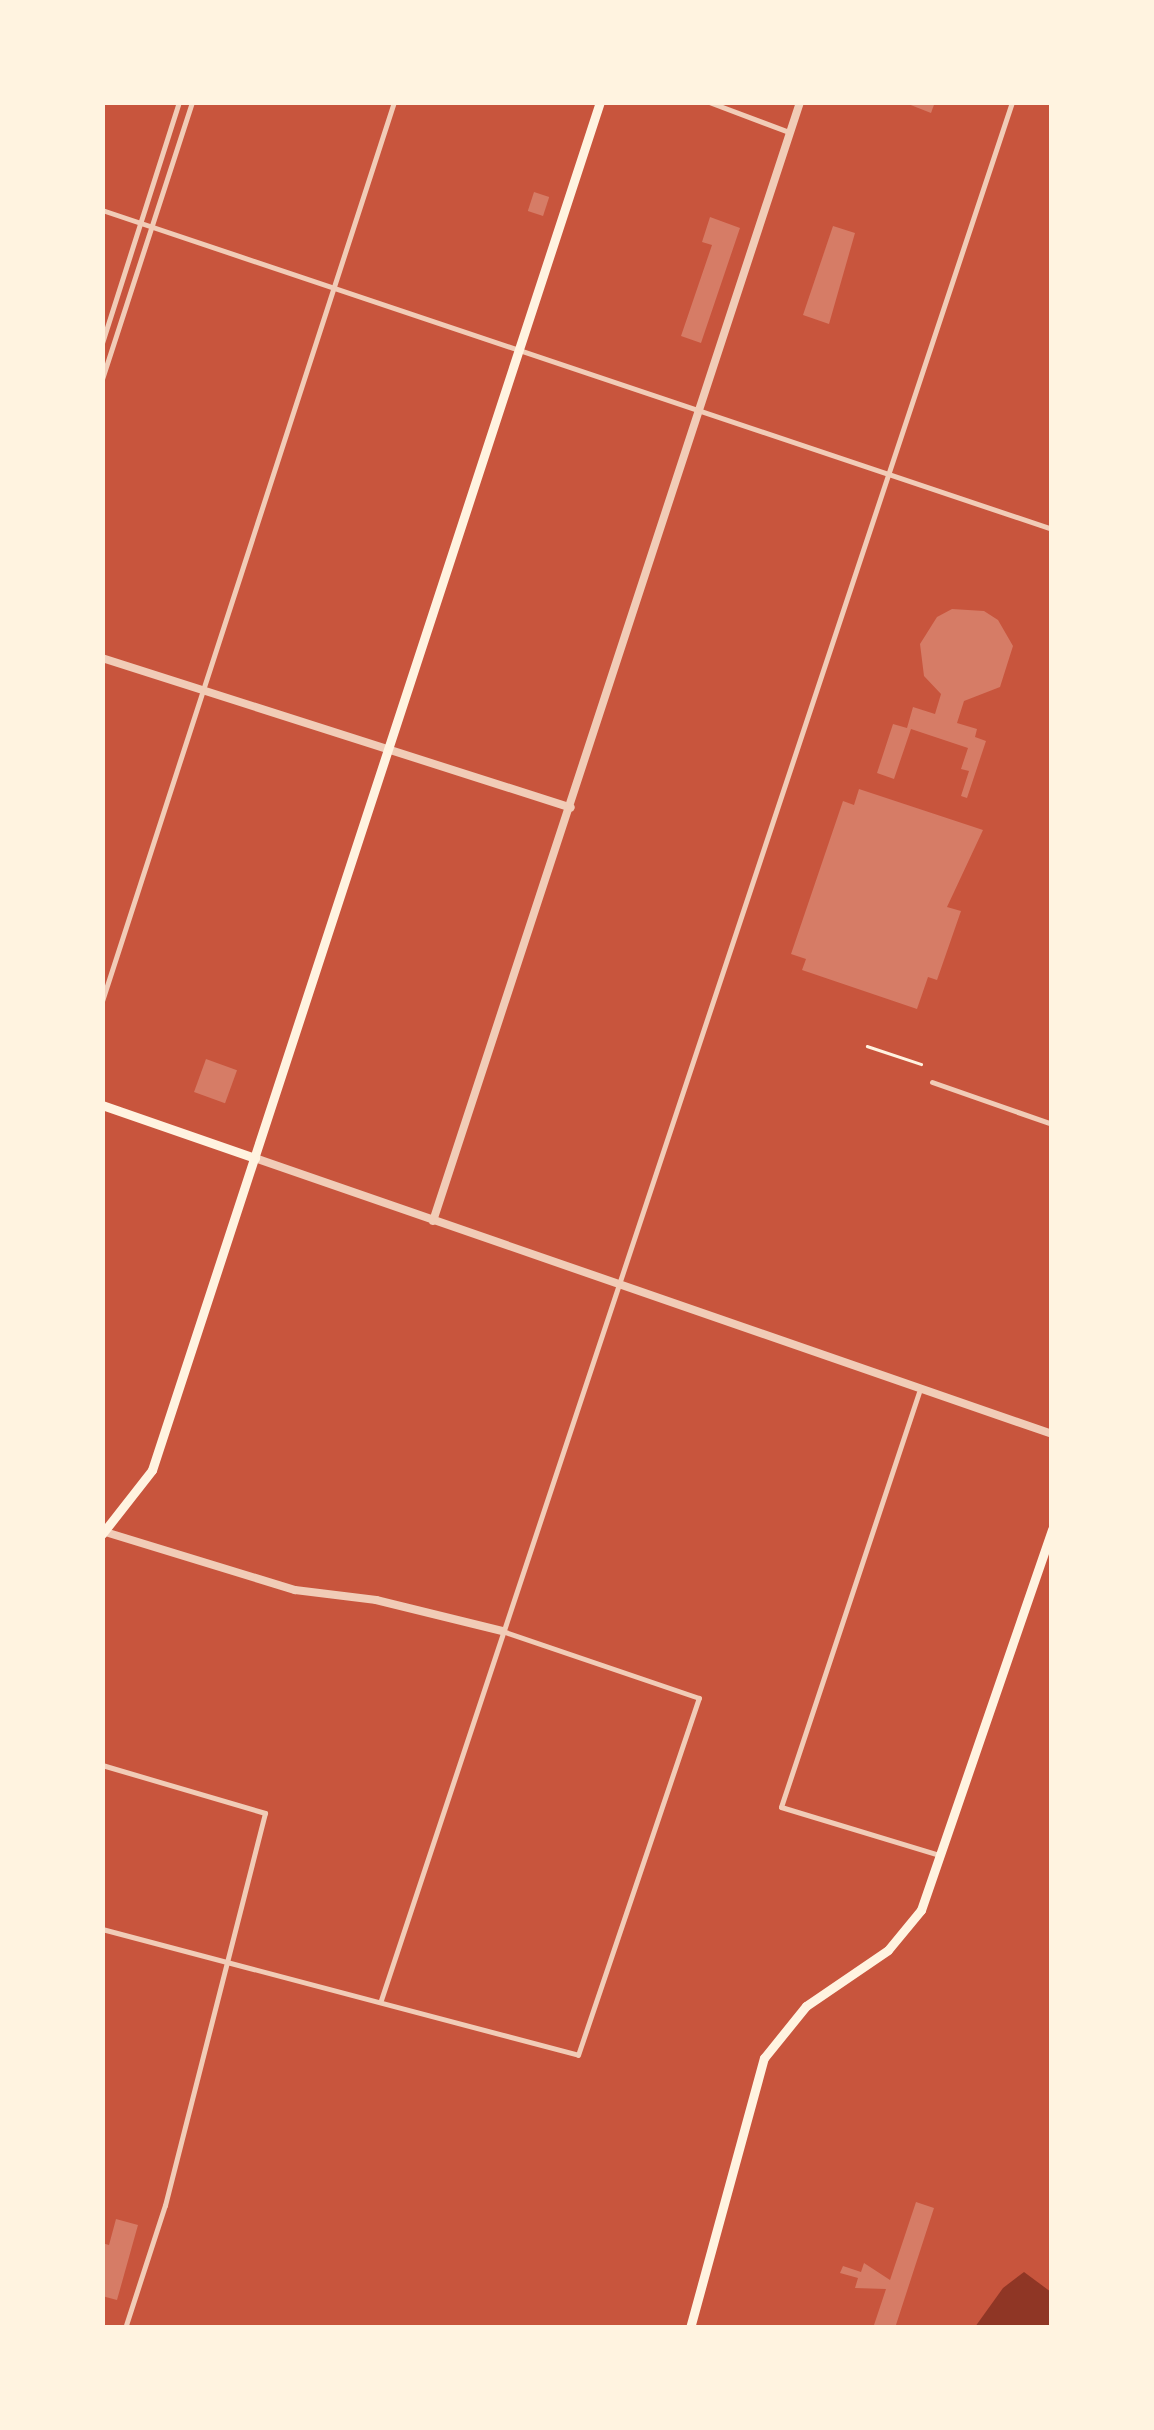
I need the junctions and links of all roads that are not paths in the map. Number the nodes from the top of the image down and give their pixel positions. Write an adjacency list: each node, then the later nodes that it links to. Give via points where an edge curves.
1 (180, 102): 10 (street)
2 (192, 102): 11 (street)
3 (394, 102): 12 (street)
4 (600, 102): 14 (main road)
5 (709, 102): 8 (street)
6 (800, 102): 8 (street)
7 (1012, 102): 17 (street)
8 (789, 132): 16 (street)
9 (102, 210): 10 (street)
10 (140, 222): 11 (street); 13 (street)
11 (152, 226): 12 (street); 15 (street)
12 (335, 285): 14 (street); 20 (street)
13 (102, 342)
14 (517, 350): 16 (street); 21 (main road)
15 (102, 379)
16 (699, 411): 17 (street); 22 (street)
17 (887, 474): 18 (street); 29 (street)
18 (1052, 528)
19 (102, 658): 20 (street)
20 (202, 691): 21 (street); 23 (street)
21 (386, 752): 22 (street); 27 (main road)
22 (571, 808): 28 (street)
23 (102, 1001)
24 (932, 1082): 26 (street)
25 (102, 1106): 27 (main road)
26 (1052, 1124)
27 (254, 1158): 28 (street); 33 (main road, via 152,1470)
28 (433, 1221): 29 (street)
29 (615, 1288): 30 (street); 34 (street)
30 (918, 1392): 31 (street); 36 (street, via 781,1807)
31 (1052, 1434)
32 (1052, 1530): 36 (main road)
33 (103, 1532): 34 (street, via 295,1590 376,1600)
34 (502, 1631): 39 (street); 39 (street, via 699,1698 578,2055)
35 (102, 1765): 38 (street, via 265,1813)
36 (942, 1856): 41 (main road, via 921,1910 902,1937 806,2006 770,2049 752,2089)
37 (102, 1929): 38 (street)
38 (230, 1963): 39 (street); 40 (street)
39 (381, 2000)
40 (126, 2328)
41 (690, 2328)

